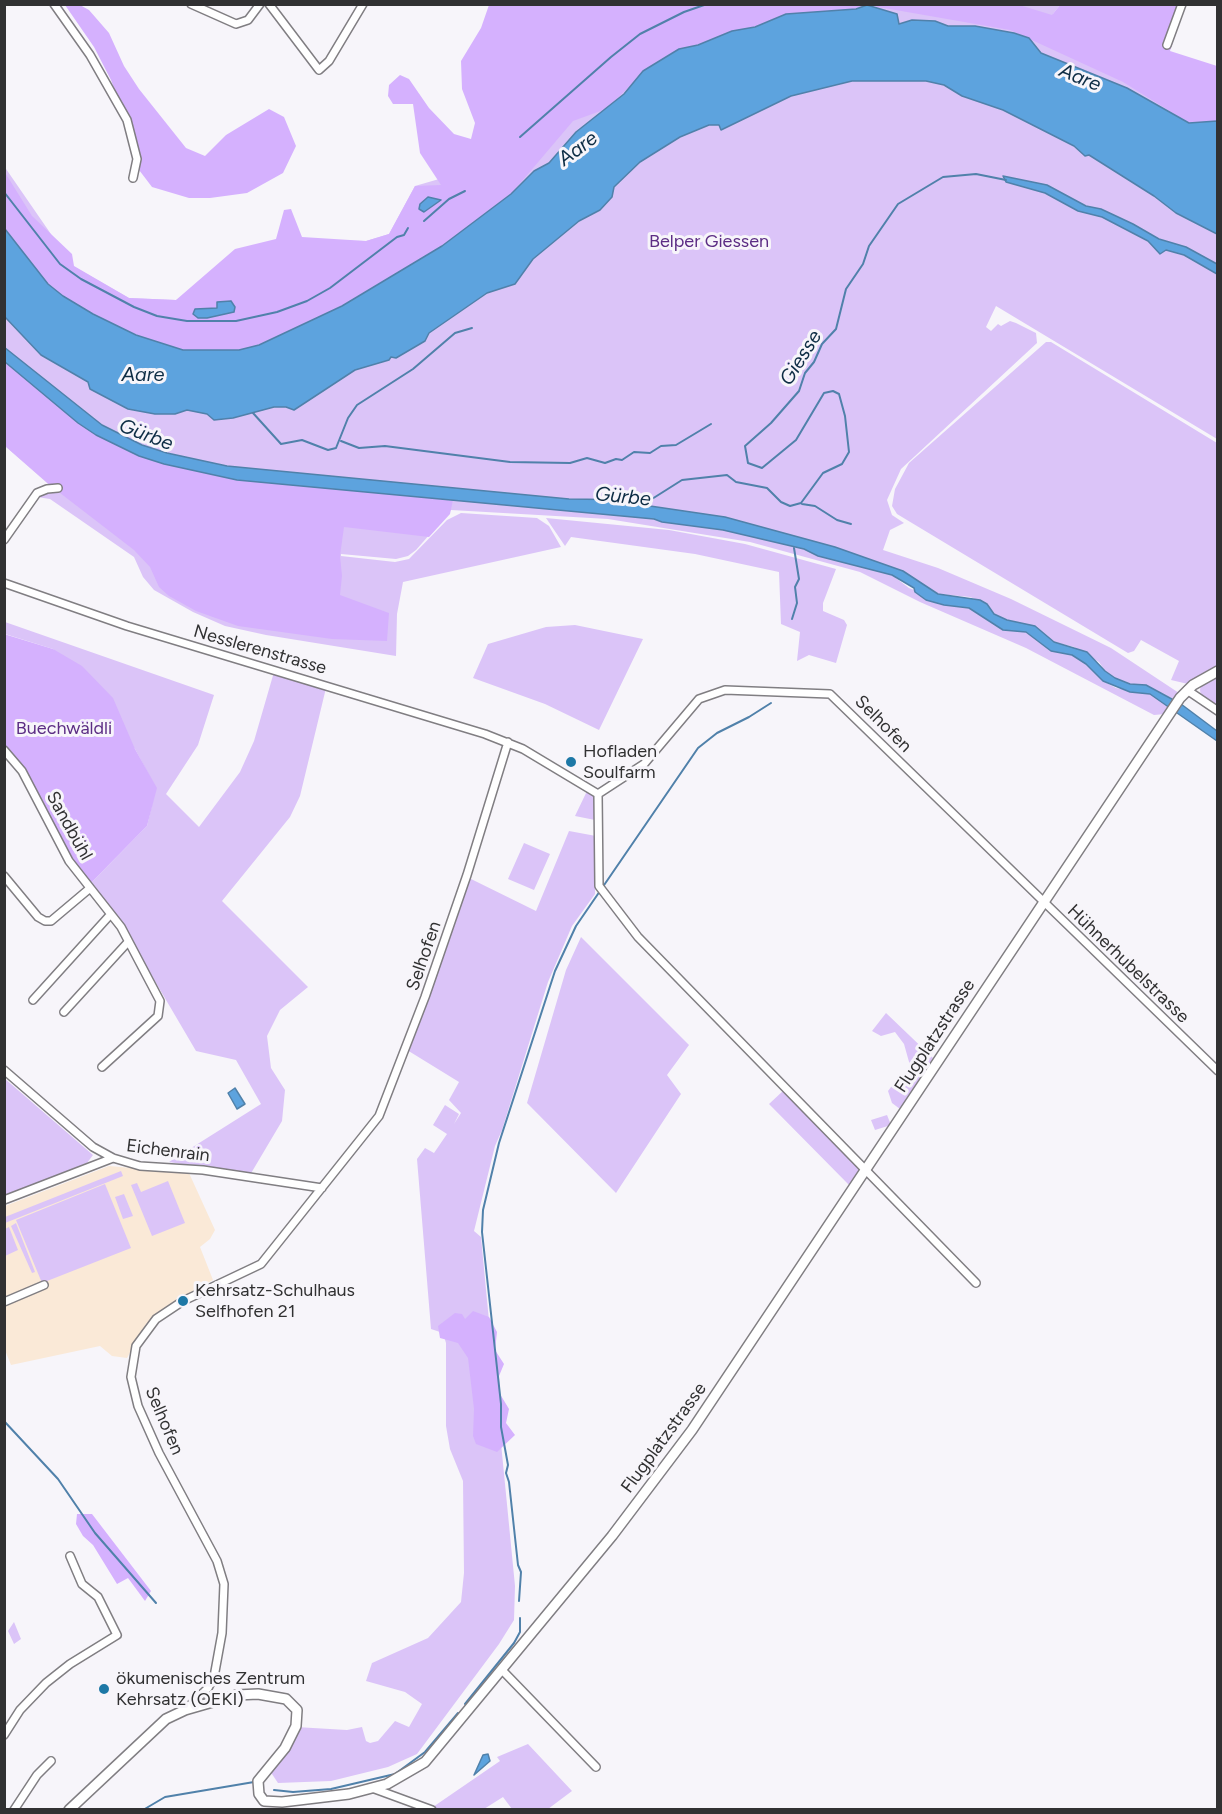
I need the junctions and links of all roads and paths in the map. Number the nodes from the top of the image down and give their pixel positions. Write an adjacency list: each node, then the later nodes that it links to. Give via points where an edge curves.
1 (54, 4): 8 (street, via 95,63 127,120 136,159)
2 (191, 4): 3 (street, via 236,24 248,20)
3 (260, 4)
4 (269, 4): 5 (street, via 319,70 329,61)
5 (363, 4)
6 (1182, 4): 7 (street)
7 (1167, 45)
8 (133, 178)
9 (58, 488): 10 (street, via 37,493)
10 (4, 540)
11 (4, 584): 15 (street, Nesslerenstrasse, via 127,626)
12 (1218, 671): 13 (street, Flugplatzstrasse)
13 (1187, 690): 14 (street); 20 (street, Flugplatzstrasse)
14 (1218, 711)
15 (508, 742): 17 (street); 30 (street, Selhofen, via 425,998 382,1110)
16 (4, 750): 19 (street, Sandbühl, via 22,771 69,861)
17 (598, 794): 20 (street, Selhofen, via 644,764 690,708 705,696 725,690 830,694); 29 (street, via 601,889 638,937)
18 (4, 876): 19 (street, via 45,921 51,921)
19 (89, 889): 21 (street, Sandbühl)
20 (1044, 903): 27 (street, Hühnerhubelstrasse); 29 (street, Flugplatzstrasse)
21 (110, 915): 22 (street, Sandbühl); 23 (street)
22 (128, 942): 24 (street); 25 (street, Sandbühl, via 161,1007 158,1016)
23 (33, 1000)
24 (64, 1012)
25 (102, 1067)
26 (4, 1070): 28 (street, Eichenrain, via 93,1147)
27 (1218, 1071)
28 (113, 1158): 30 (street, Eichenrain, via 140,1166 203,1170); 31 (street)
29 (866, 1171): 32 (street); 36 (street, Flugplatzstrasse, via 692,1430 612,1536)
30 (322, 1188): 37 (street, Selhofen, via 261,1264 191,1296 156,1319 142,1336 133,1357 133,1389 144,1422 217,1561 224,1584 222,1633 214,1677)
31 (4, 1200)
32 (976, 1283)
33 (44, 1285): 34 (street)
34 (4, 1302)
35 (70, 1556): 38 (street, via 82,1584 98,1597 117,1635 46,1683 20,1710)
36 (502, 1670): 40 (street); 41 (street, Flugplatzstrasse, via 425,1762 401,1778)
37 (185, 1710): 41 (street, Flugplatzstrasse, via 237,1695 268,1695 293,1703 297,1710 296,1726 285,1748 258,1781 264,1801 282,1802); 43 (street, Flugplatzstrasse, via 154,1729)
38 (4, 1735)
39 (51, 1761): 42 (street)
40 (596, 1767)
41 (372, 1788): 44 (street)
42 (14, 1809)
43 (69, 1809)
44 (432, 1809)

